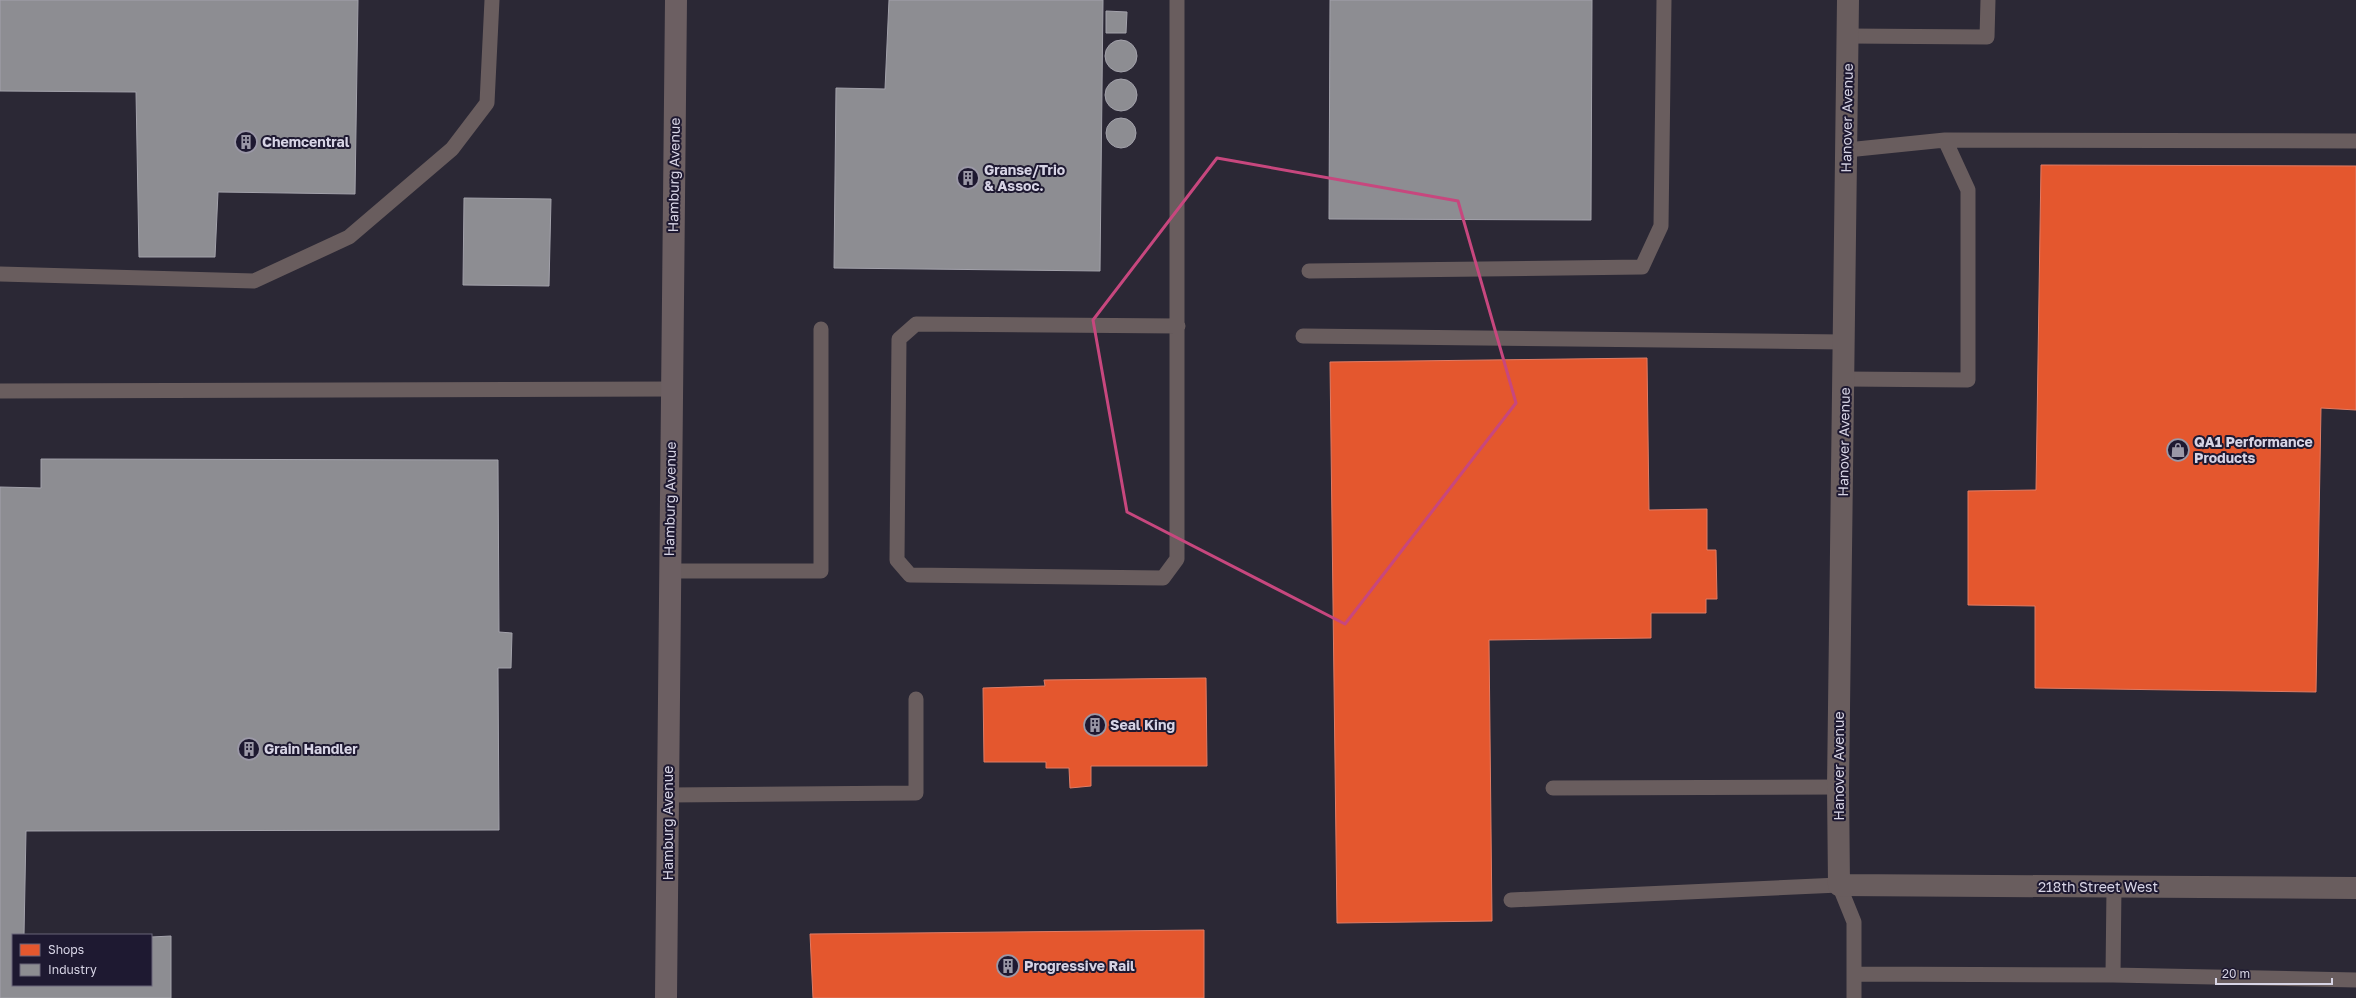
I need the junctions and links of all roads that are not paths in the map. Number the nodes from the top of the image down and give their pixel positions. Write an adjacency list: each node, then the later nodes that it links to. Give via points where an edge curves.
1 (492, 0): 12 (lane, via 487,103 452,149 349,237 254,281)
2 (676, 0): 18 (street, Hamburg Avenue)
3 (1177, 0): 13 (lane)
4 (1664, 0): 11 (lane, via 1661,226 1642,267)
5 (1848, 0): 7 (street, Hanover Avenue)
6 (1988, 0): 7 (lane, via 1987,37)
7 (1848, 36): 10 (street, Hanover Avenue)
8 (1946, 140): 9 (lane); 10 (lane); 17 (lane, via 1968,190 1968,380)
9 (2356, 141)
10 (1847, 150): 16 (street, Hanover Avenue)
11 (1309, 271)
12 (0, 274)
13 (1178, 326): 13 (lane, via 1177,559 1163,578 910,575 897,560 899,339 916,324)
14 (822, 329): 20 (lane, via 821,571)
15 (1303, 336): 16 (lane)
16 (1845, 342): 17 (street, Hanover Avenue)
17 (1845, 379): 22 (street, Hanover Avenue)
18 (672, 389): 19 (lane); 20 (street, Hamburg Avenue)
19 (0, 391)
20 (669, 571): 24 (street, Hamburg Avenue)
21 (916, 698): 24 (lane, via 916,793)
22 (1838, 787): 23 (lane); 25 (street, Hanover Avenue)
23 (1553, 788)
24 (668, 795): 32 (street, Hamburg Avenue)
25 (1839, 885): 26 (street, 218th Street West); 28 (lane); 29 (lane, via 1854,922)
26 (2114, 887): 27 (street, 218th Street West); 30 (lane)
27 (2356, 888)
28 (1511, 900)
29 (1855, 974): 30 (lane); 33 (lane)
30 (2113, 974): 31 (lane)
31 (2356, 980)
32 (666, 998)
33 (1854, 998)

